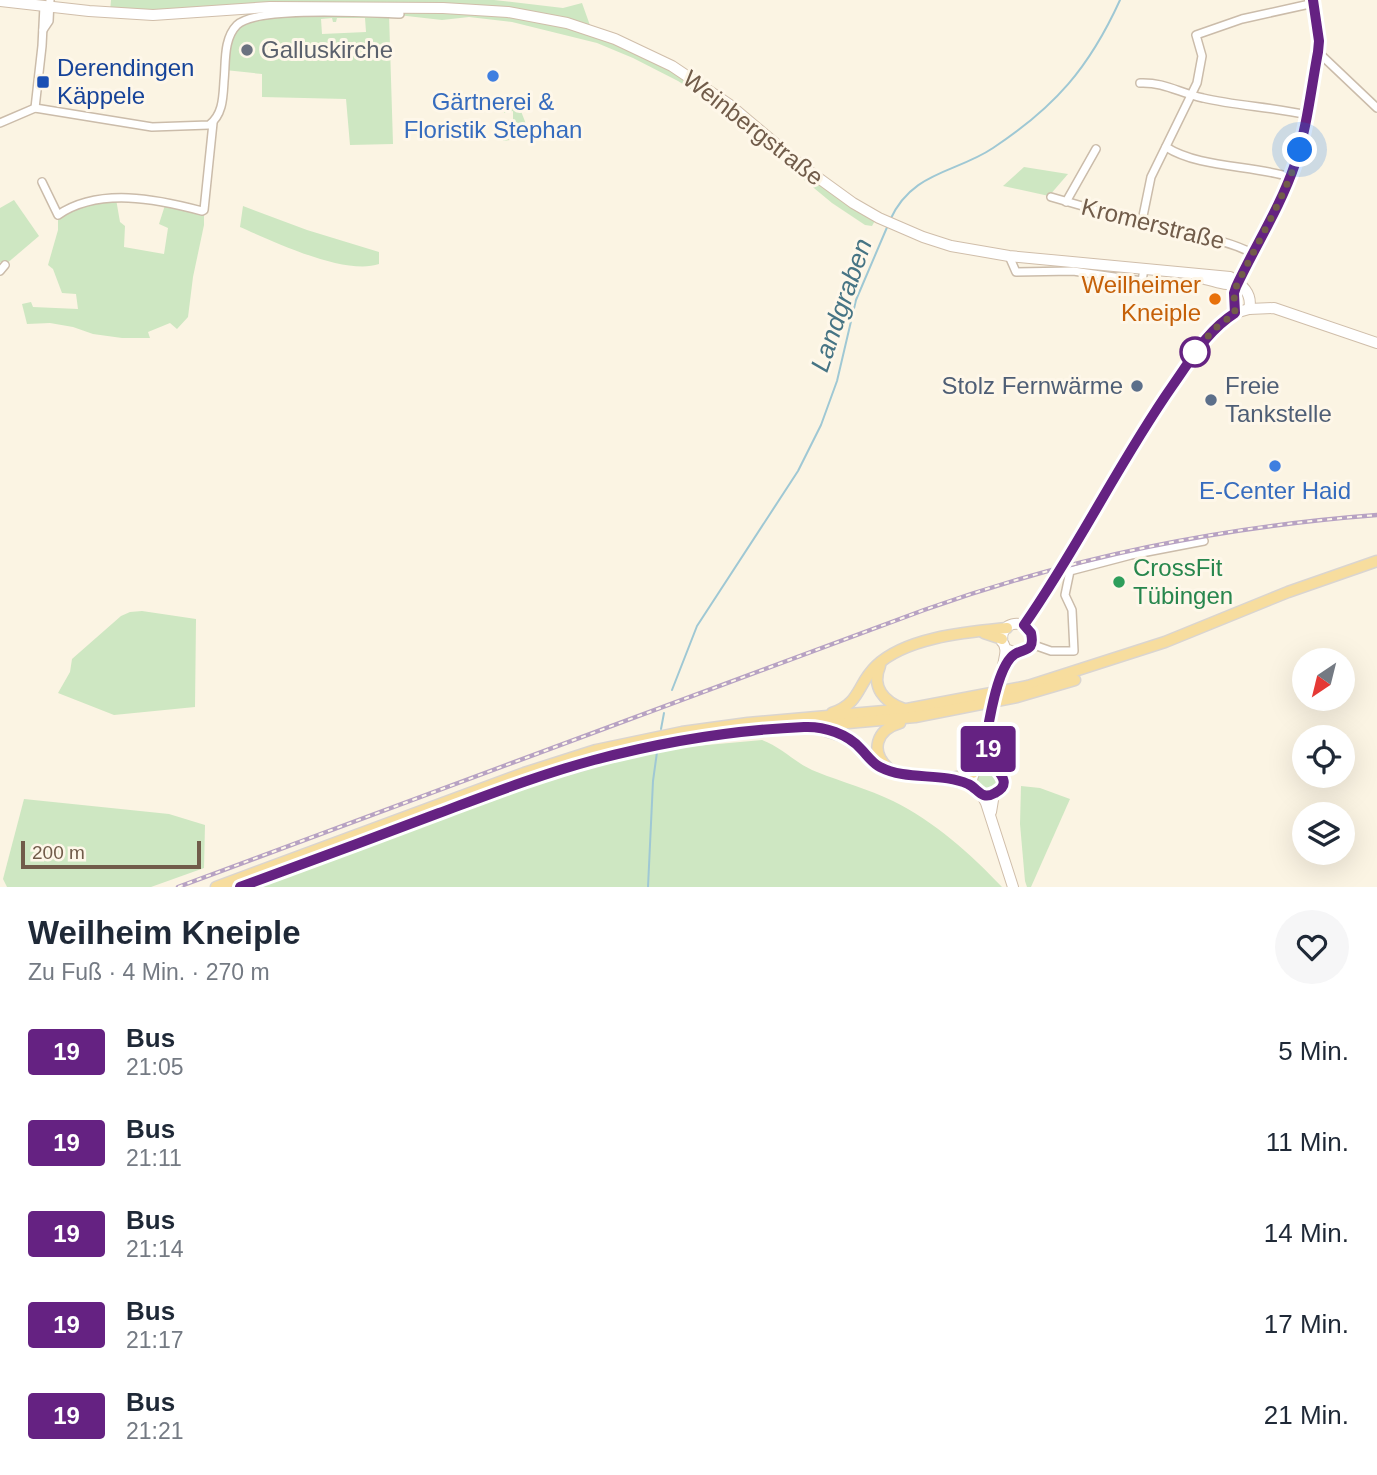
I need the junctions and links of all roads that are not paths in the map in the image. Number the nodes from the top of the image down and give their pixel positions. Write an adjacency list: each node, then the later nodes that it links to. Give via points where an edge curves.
1 (0, 1): 3 (street, Weinbergstraße)
2 (1314, 1): 6 (street); 8 (street, via 1199,33 1202,67)
3 (24, 2): 4 (street, Weinbergstraße)
4 (48, 5): 9 (street); 22 (street, Weinbergstraße, via 153,15 270,6 443,8 508,12 567,23 642,51 702,85 827,185 878,218 951,246)
5 (400, 14): 13 (street, via 280,14 240,23 228,39 221,106)
6 (1318, 52): 10 (street); 11 (street)
7 (1140, 83): 8 (street, via 1157,83)
8 (1191, 96): 11 (street); 14 (street)
9 (35, 108): 12 (street); 13 (street, via 162,127)
10 (1377, 108)
11 (1307, 115): 16 (street)
12 (0, 123)
13 (212, 123): 17 (street, via 204,210 144,199 109,199 79,203 58,215)
14 (1166, 147): 16 (street, via 1195,159); 20 (street, via 1151,177)
15 (1096, 149): 19 (street)
16 (1290, 177): 21 (street)
17 (42, 182)
18 (1051, 197): 19 (street, Kromerstraße)
19 (1066, 202): 20 (street, Kromerstraße)
20 (1142, 221): 21 (street, Kromerstraße, via 1236,245)
21 (1254, 254): 25 (street)
22 (1009, 256): 23 (street); 23 (street, via 1016,272 1073,271 1142,281)
23 (1144, 269): 24 (street)
24 (1175, 273): 25 (street); 26 (street)
25 (1238, 281): 26 (street); 27 (street)
26 (1230, 289): 30 (street)
27 (1246, 290): 28 (street); 29 (street)
28 (1249, 309): 29 (street); 30 (street)
29 (1274, 309): 31 (street)
30 (1235, 313): 34 (street, bridge, via 1213,330 1194,354)
31 (1377, 342)
32 (1204, 541): 37 (street, via 1070,571 1065,595 1072,610 1074,651 1051,651)
33 (1377, 561): 40 (main road, via 1165,642 1028,686)
34 (1024, 625): 35 (street); 37 (street, via 1031,633)
35 (1006, 628): 36 (main road); 38 (street)
36 (975, 631): 38 (main road); 39 (main road, via 920,644)
37 (1031, 644): 38 (street, via 1026,651)
38 (1008, 647): 44 (street, bridge)
39 (883, 661): 40 (main road, via 877,684 886,699); 41 (main road, via 854,700)
40 (911, 713): 41 (main road); 42 (main road); 47 (main road, via 910,721 896,724 880,737 877,753)
41 (816, 718): 43 (main road, via 725,725)
42 (807, 726): 43 (main road); 47 (main road, via 851,739 878,766)
43 (661, 740): 53 (main road, via 596,750 524,773); 54 (main road, via 554,772)
44 (986, 742): 45 (street); 46 (street)
45 (993, 765): 46 (street); 50 (street, via 1003,778)
46 (975, 770): 48 (main road); 49 (street)
47 (891, 771): 48 (main road)
48 (945, 779): 49 (main road)
49 (972, 785): 51 (street)
50 (994, 794): 51 (street); 52 (street)
51 (982, 795): 52 (street)
52 (990, 816): 55 (street)
53 (216, 887)
54 (240, 887)
55 (1013, 887)

